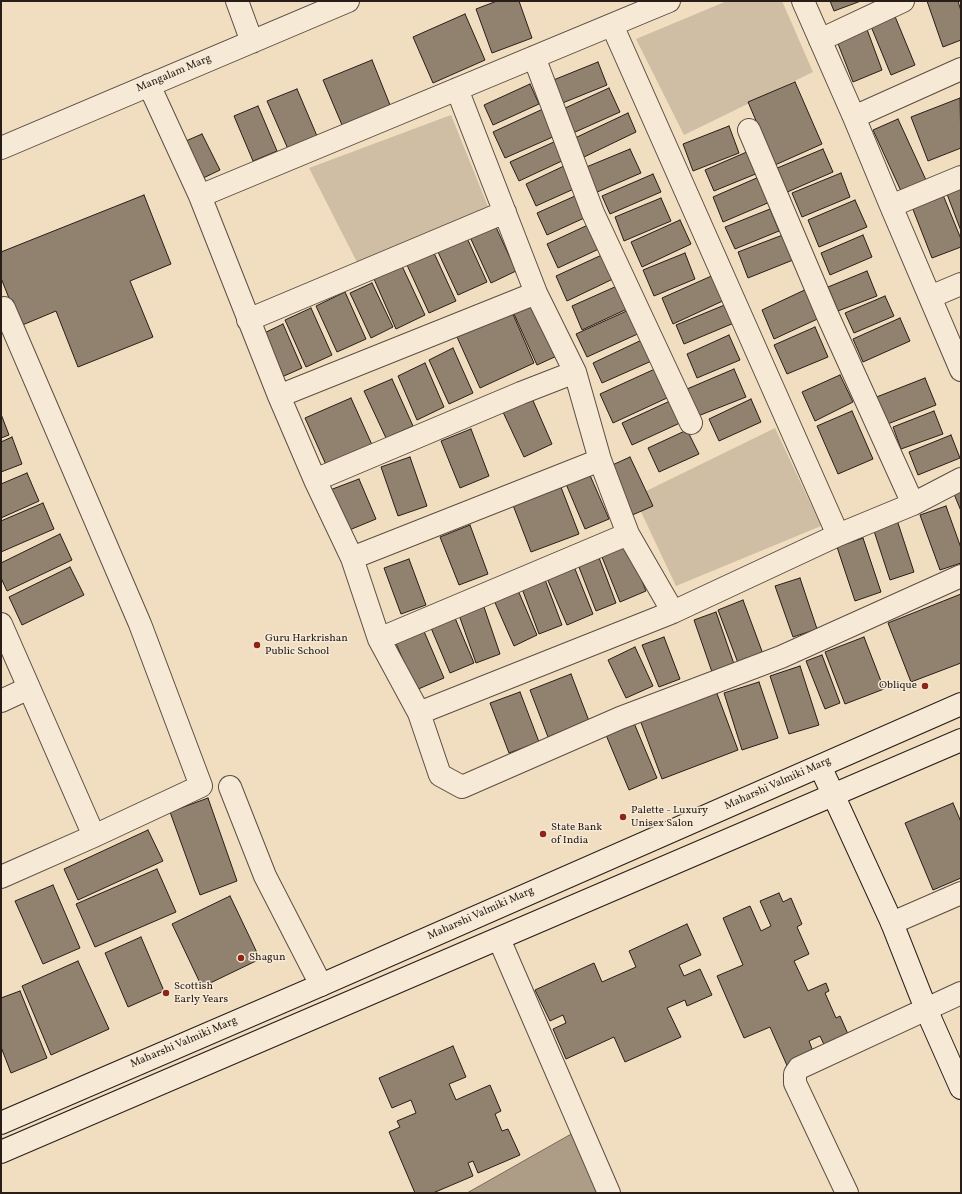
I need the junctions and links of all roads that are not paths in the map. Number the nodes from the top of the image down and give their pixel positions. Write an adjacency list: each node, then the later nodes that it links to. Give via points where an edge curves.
1 (237, 1): 8 (street)
2 (348, 1): 8 (street, Mangalam Marg)
3 (669, 1): 6 (street)
4 (804, 1): 7 (street)
5 (903, 1): 7 (street)
6 (612, 24): 9 (street); 34 (street)
7 (820, 40): 13 (street)
8 (252, 42): 11 (street, Mangalam Marg)
9 (534, 57): 12 (street); 28 (street, via 593,213)
10 (961, 69): 13 (street)
11 (149, 85): 15 (street, Mangalam Marg); 17 (street)
12 (457, 89): 17 (street); 19 (street)
13 (854, 117): 18 (street)
14 (749, 130): 32 (street, via 827,314)
15 (1, 148)
16 (961, 177): 18 (street)
17 (200, 196): 24 (street)
18 (891, 206): 22 (street)
19 (505, 212): 21 (street); 24 (street)
20 (961, 284): 22 (street)
21 (536, 293): 26 (street); 27 (street)
22 (930, 297): 25 (street)
23 (1, 309): 48 (street, via 4,308 140,624 201,786)
24 (248, 320): 27 (street)
25 (961, 370)
26 (575, 372): 29 (street); 31 (street)
27 (279, 396): 31 (street)
28 (691, 423)
29 (600, 460): 33 (street); 35 (street)
30 (961, 479): 32 (street)
31 (314, 480): 35 (street)
32 (913, 504): 34 (street)
33 (628, 534): 37 (street); 39 (street)
34 (838, 535): 37 (street)
35 (352, 558): 39 (street)
36 (961, 576): 43 (street, via 781,657 620,718 462,787 440,775)
37 (673, 612): 43 (street)
38 (1, 624): 40 (street)
39 (379, 639): 43 (street)
40 (29, 688): 41 (street); 48 (street)
41 (1, 701)
42 (961, 704): 45 (street, Maharshi Valmiki Marg)
43 (419, 713)
44 (961, 740): 47 (street)
45 (820, 766): 47 (street); 53 (street, Maharshi Valmiki Marg)
46 (230, 787): 53 (street, via 265,876)
47 (833, 796): 51 (street); 52 (street)
48 (94, 836): 49 (street)
49 (1, 876)
50 (961, 893): 51 (street)
51 (892, 923): 55 (street)
52 (499, 939): 58 (street); 59 (street)
53 (321, 985): 57 (street, Maharshi Valmiki Marg)
54 (961, 993): 55 (street)
55 (926, 1009): 56 (street); 60 (street, via 799,1068 795,1074 795,1083)
56 (961, 1088)
57 (1, 1123)
58 (1, 1152)
59 (609, 1193)
60 (847, 1193)

